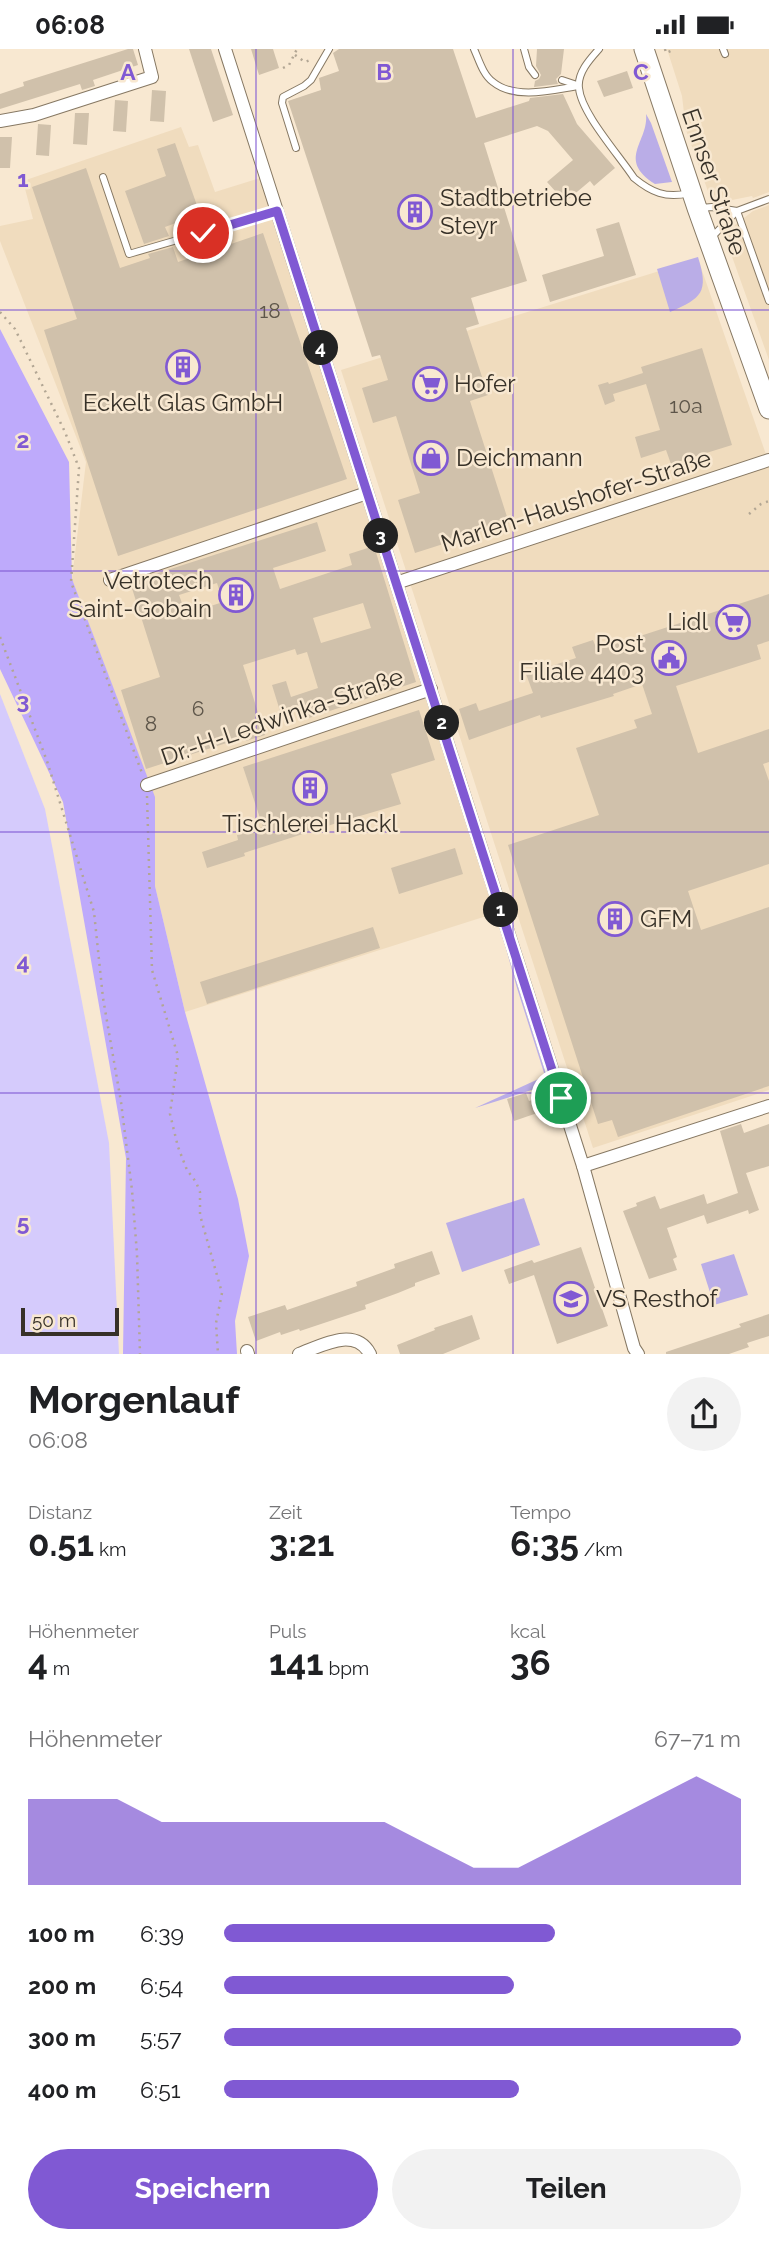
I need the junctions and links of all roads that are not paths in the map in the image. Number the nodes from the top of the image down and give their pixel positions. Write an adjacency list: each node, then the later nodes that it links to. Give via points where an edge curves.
1 (145, 49): 11 (street, via 152,77 34,115)
2 (225, 49): 16 (street)
3 (329, 49): 12 (lane, via 311,80 283,97)
4 (474, 49): 10 (lane, via 491,81 503,89 523,92)
5 (524, 49): 8 (lane)
6 (599, 49): 10 (lane, via 587,62)
7 (644, 49): 15 (main road, Ennser Straße)
8 (535, 75)
9 (562, 80): 10 (lane)
10 (578, 86): 15 (lane, via 586,109 634,178 661,195)
11 (0, 121)
12 (296, 148)
13 (103, 177): 16 (lane, via 129,254)
14 (769, 199): 17 (lane)
15 (694, 200): 17 (lane); 18 (main road, Ennser Straße)
16 (277, 211): 22 (street)
17 (737, 211): 18 (lane); 19 (lane)
18 (708, 240): 20 (main road, Ennser Straße)
19 (769, 301)
20 (769, 409)
21 (769, 460): 24 (street, Marlen-Haushofer-Straße)
22 (367, 493): 23 (street); 24 (street)
23 (110, 580)
24 (396, 583): 25 (street)
25 (431, 689): 26 (street, Dr.-H-Ledwinka-Straße); 28 (street)
26 (147, 785)
27 (769, 1106): 28 (street)
28 (583, 1166): 31 (street)
29 (299, 1354): 30 (street, via 342,1338 359,1342)
30 (370, 1354)
31 (638, 1354)

